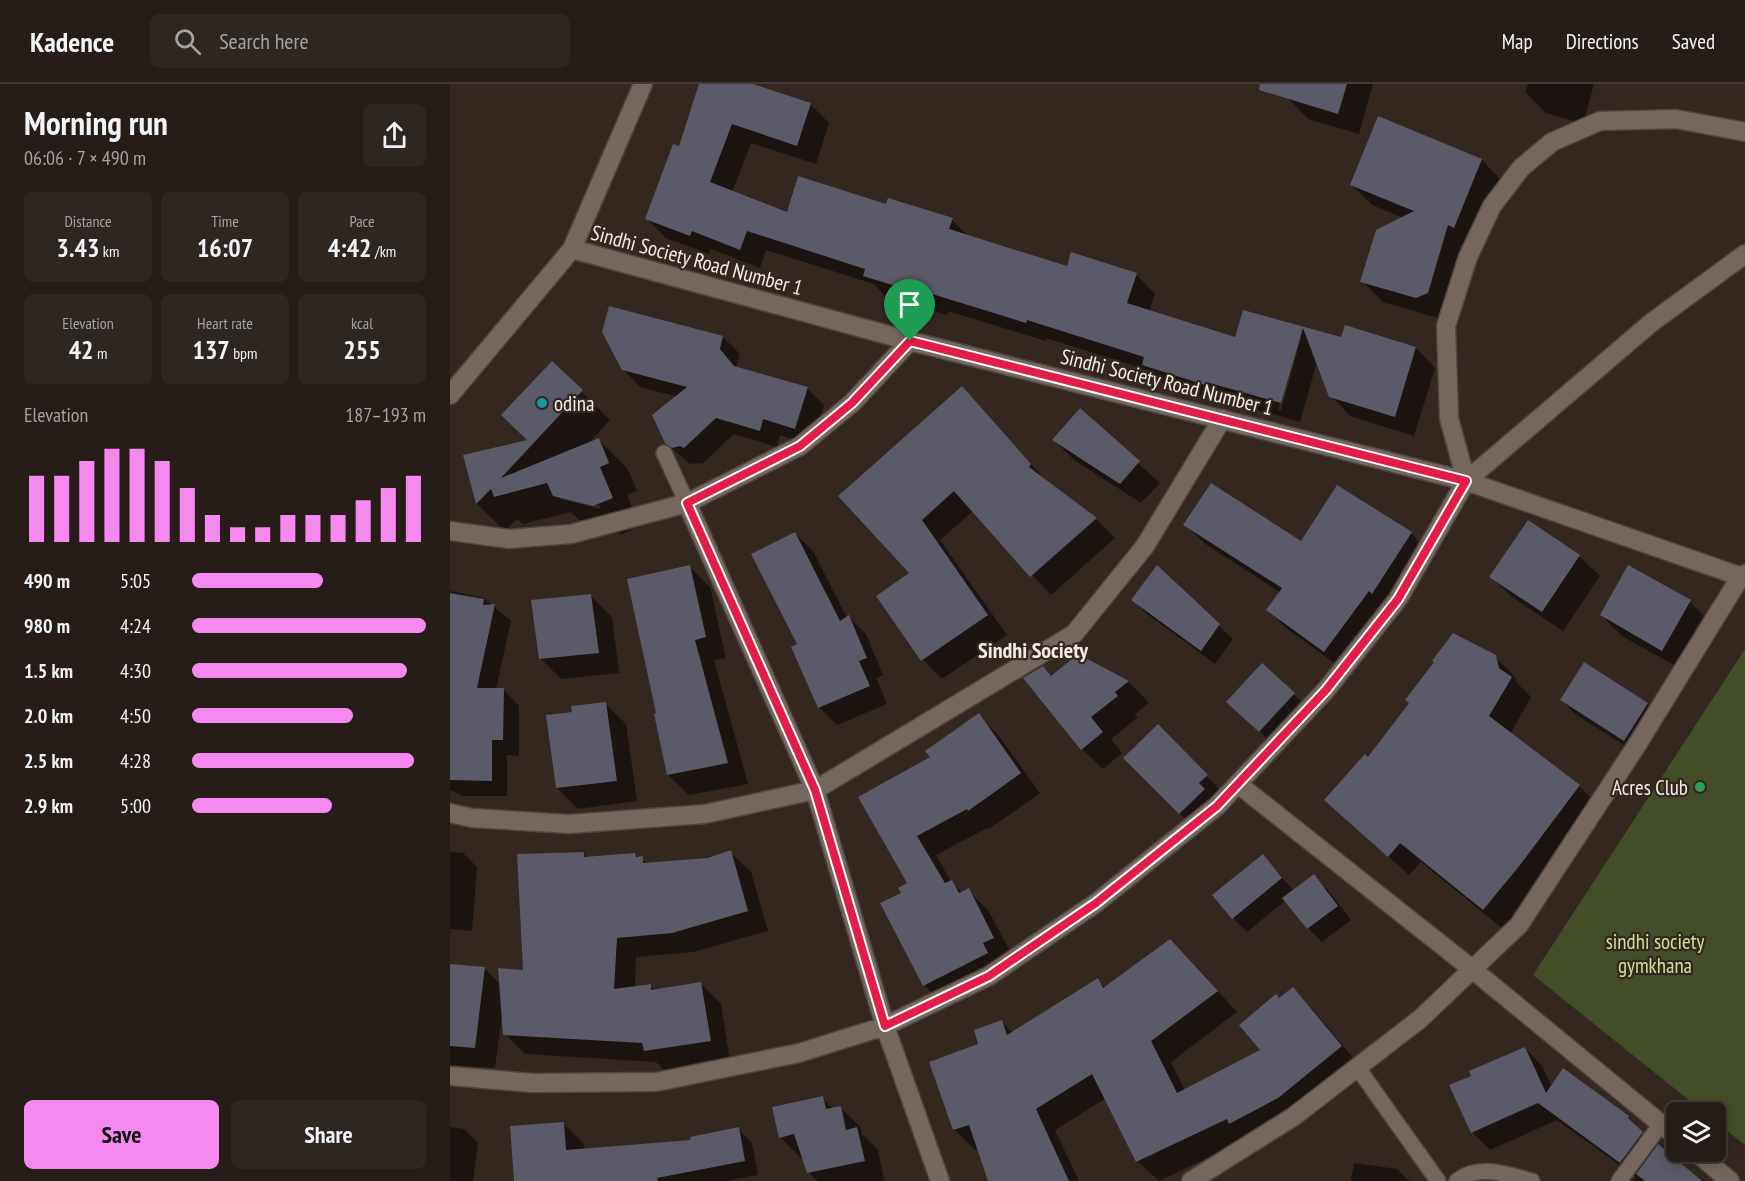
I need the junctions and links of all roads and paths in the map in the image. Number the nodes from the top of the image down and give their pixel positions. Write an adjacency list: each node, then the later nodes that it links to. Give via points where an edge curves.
1 (643, 84): 3 (street)
2 (1745, 132): 9 (street, via 1676,119 1600,121 1552,142 1521,168 1492,206 1468,257 1446,326 1449,418)
3 (572, 249): 5 (street, Sindhi Society Road Number 1); 6 (street)
4 (1745, 254): 9 (street, via 1651,322)
5 (910, 341): 7 (street, Sindhi Society Road Number 1); 10 (street, via 852,403 800,446)
6 (450, 395)
7 (1222, 419): 9 (street, Sindhi Society Road Number 1); 14 (street, via 1145,546 1074,634)
8 (664, 453): 10 (lane)
9 (1466, 481): 12 (street, Sindhi Society Road Number 1); 13 (street, via 1398,599 1326,690)
10 (687, 503): 11 (street, via 571,534 509,539); 14 (street)
11 (450, 531)
12 (1744, 576): 16 (street, via 1519,925)
13 (1238, 784): 16 (street); 17 (street, via 1217,806 1096,903 989,976)
14 (815, 790): 15 (street, via 705,814 570,824); 17 (street)
15 (450, 813)
16 (1472, 969): 18 (street, via 1420,1019); 20 (street)
17 (885, 1026): 19 (street, via 799,1053 656,1082 532,1083); 23 (street)
18 (1357, 1067): 24 (street, via 1293,1118); 25 (lane)
19 (450, 1076)
20 (1661, 1124): 21 (street); 28 (lane)
21 (1666, 1128)
22 (1707, 1162): 29 (street)
23 (940, 1181)
24 (1191, 1181)
25 (1438, 1181)
26 (1457, 1181): 27 (lane, via 1464,1175 1492,1171)
27 (1532, 1181)
28 (1619, 1181)
29 (1730, 1181)

